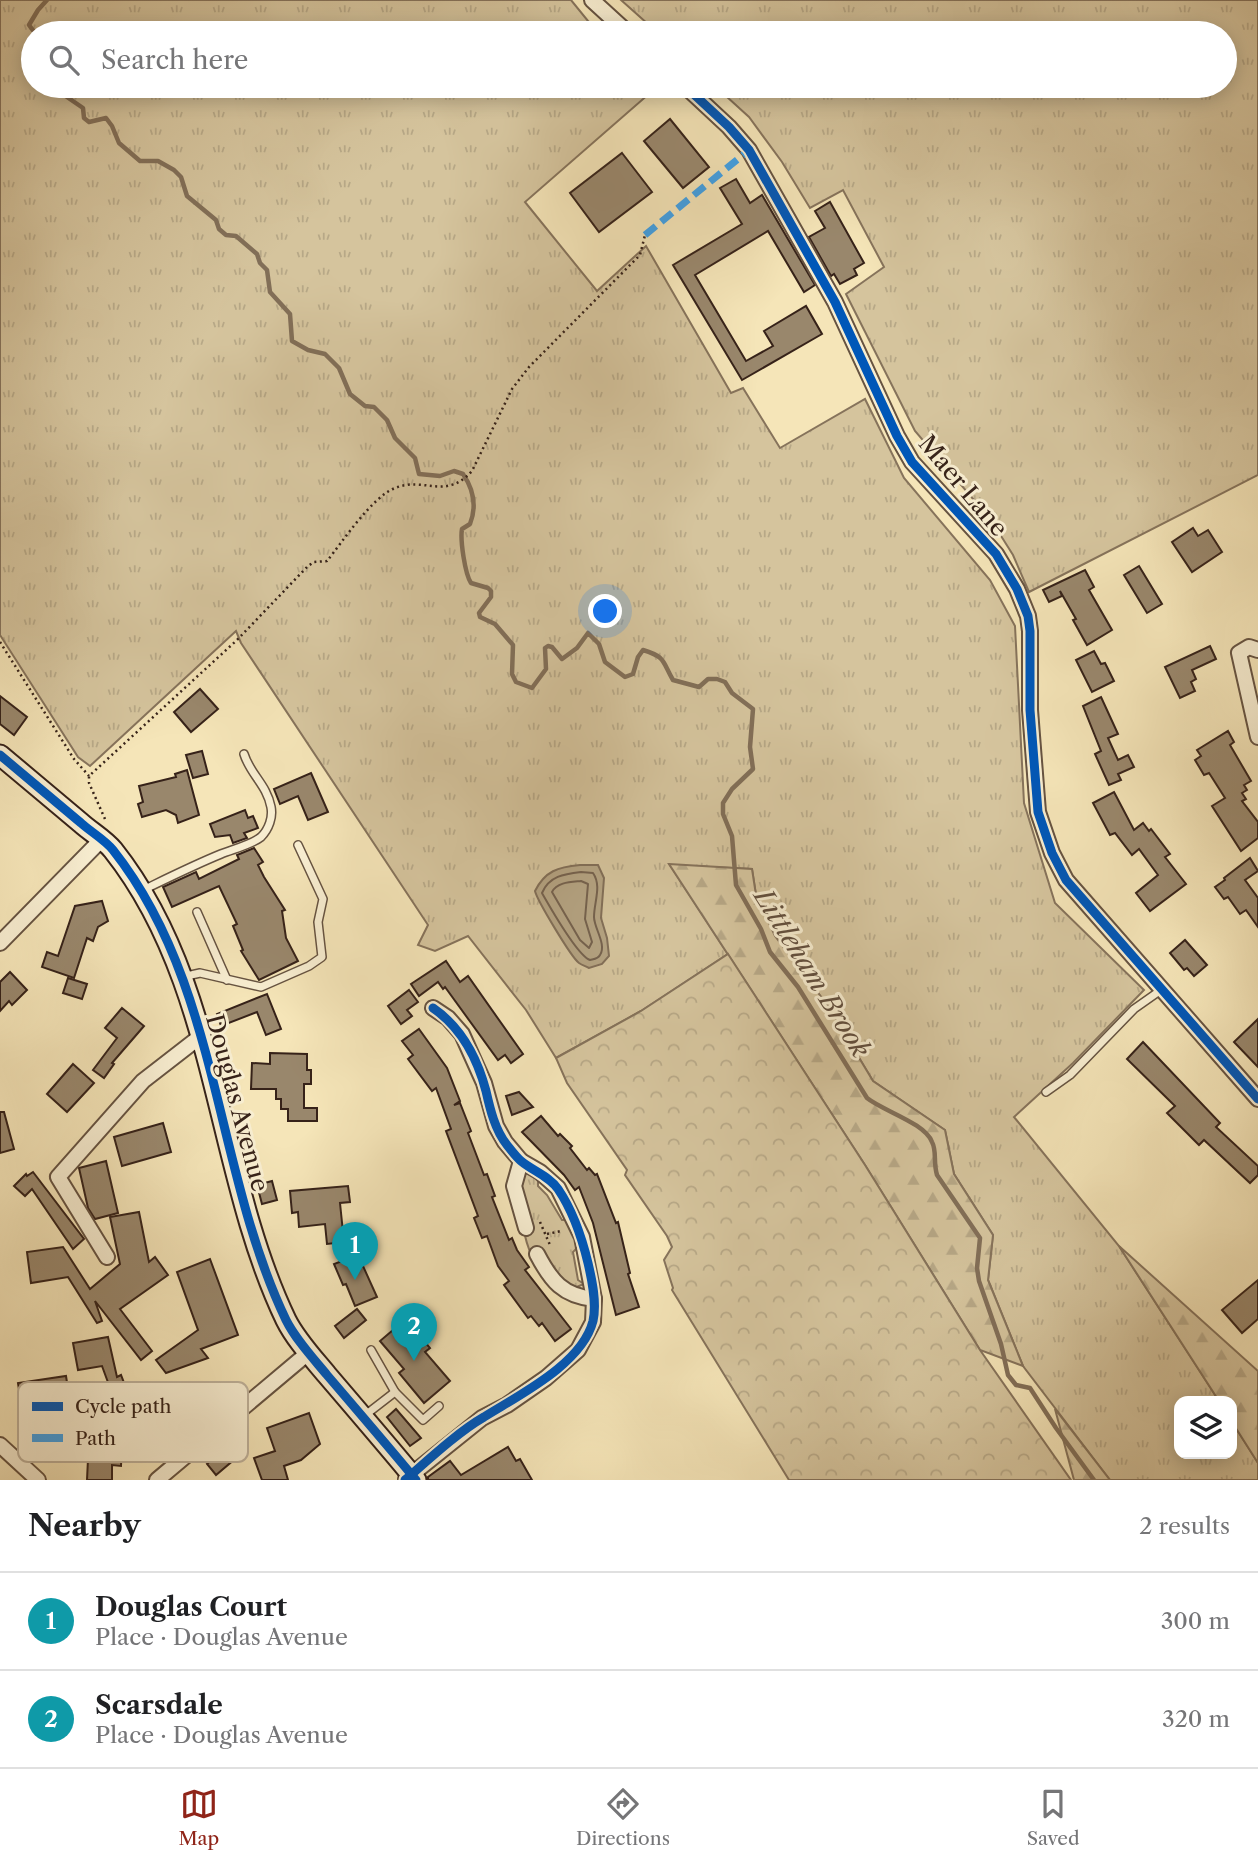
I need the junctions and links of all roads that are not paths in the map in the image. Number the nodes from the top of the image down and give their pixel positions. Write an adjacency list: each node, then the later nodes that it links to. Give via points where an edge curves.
1 (592, 0): 2 (street)
2 (615, 21)
3 (698, 98): 15 (street, Maer Lane, via 749,150 835,302 912,462 996,554 1017,589 1030,632 1033,757 1041,826 1066,880)
4 (1258, 650): 5 (street, via 1245,648 1240,660)
5 (1258, 737)
6 (244, 754): 10 (lane, via 272,808 267,831 259,839)
7 (0, 755): 8 (street, Douglas Avenue)
8 (106, 844): 10 (street, Douglas Avenue); 12 (street)
9 (298, 845): 14 (lane, via 323,900 318,922 322,957 261,987)
10 (141, 891): 13 (street, Douglas Avenue)
11 (197, 912): 14 (lane)
12 (0, 943)
13 (181, 978): 14 (lane, via 200,973); 17 (street, Douglas Avenue)
14 (227, 980)
15 (1161, 990): 18 (lane, via 1134,1009 1070,1075); 19 (street, Maer Lane)
16 (433, 1008): 20 (street, via 462,1034 484,1083 496,1126)
17 (201, 1036): 23 (street, via 143,1080 58,1177); 26 (street, Douglas Avenue, via 234,1171 269,1279 287,1323)
18 (1046, 1092)
19 (1258, 1099)
20 (521, 1161): 21 (street, via 514,1186); 24 (street, via 558,1188 582,1237)
21 (526, 1227)
22 (537, 1254): 24 (street, via 562,1289)
23 (107, 1257)
24 (594, 1299): 35 (street, via 593,1322 578,1350 536,1385 482,1418)
25 (371, 1350): 27 (lane)
26 (308, 1353): 28 (street); 30 (street, Douglas Avenue)
27 (395, 1392): 29 (lane, via 423,1420); 30 (lane)
28 (248, 1405)
29 (439, 1406)
30 (362, 1417): 35 (street, Douglas Avenue)
31 (0, 1445): 33 (street)
32 (18, 1462): 36 (street)
33 (18, 1462)
34 (180, 1462): 37 (street)
35 (411, 1478)
36 (38, 1480)
37 (157, 1480)

